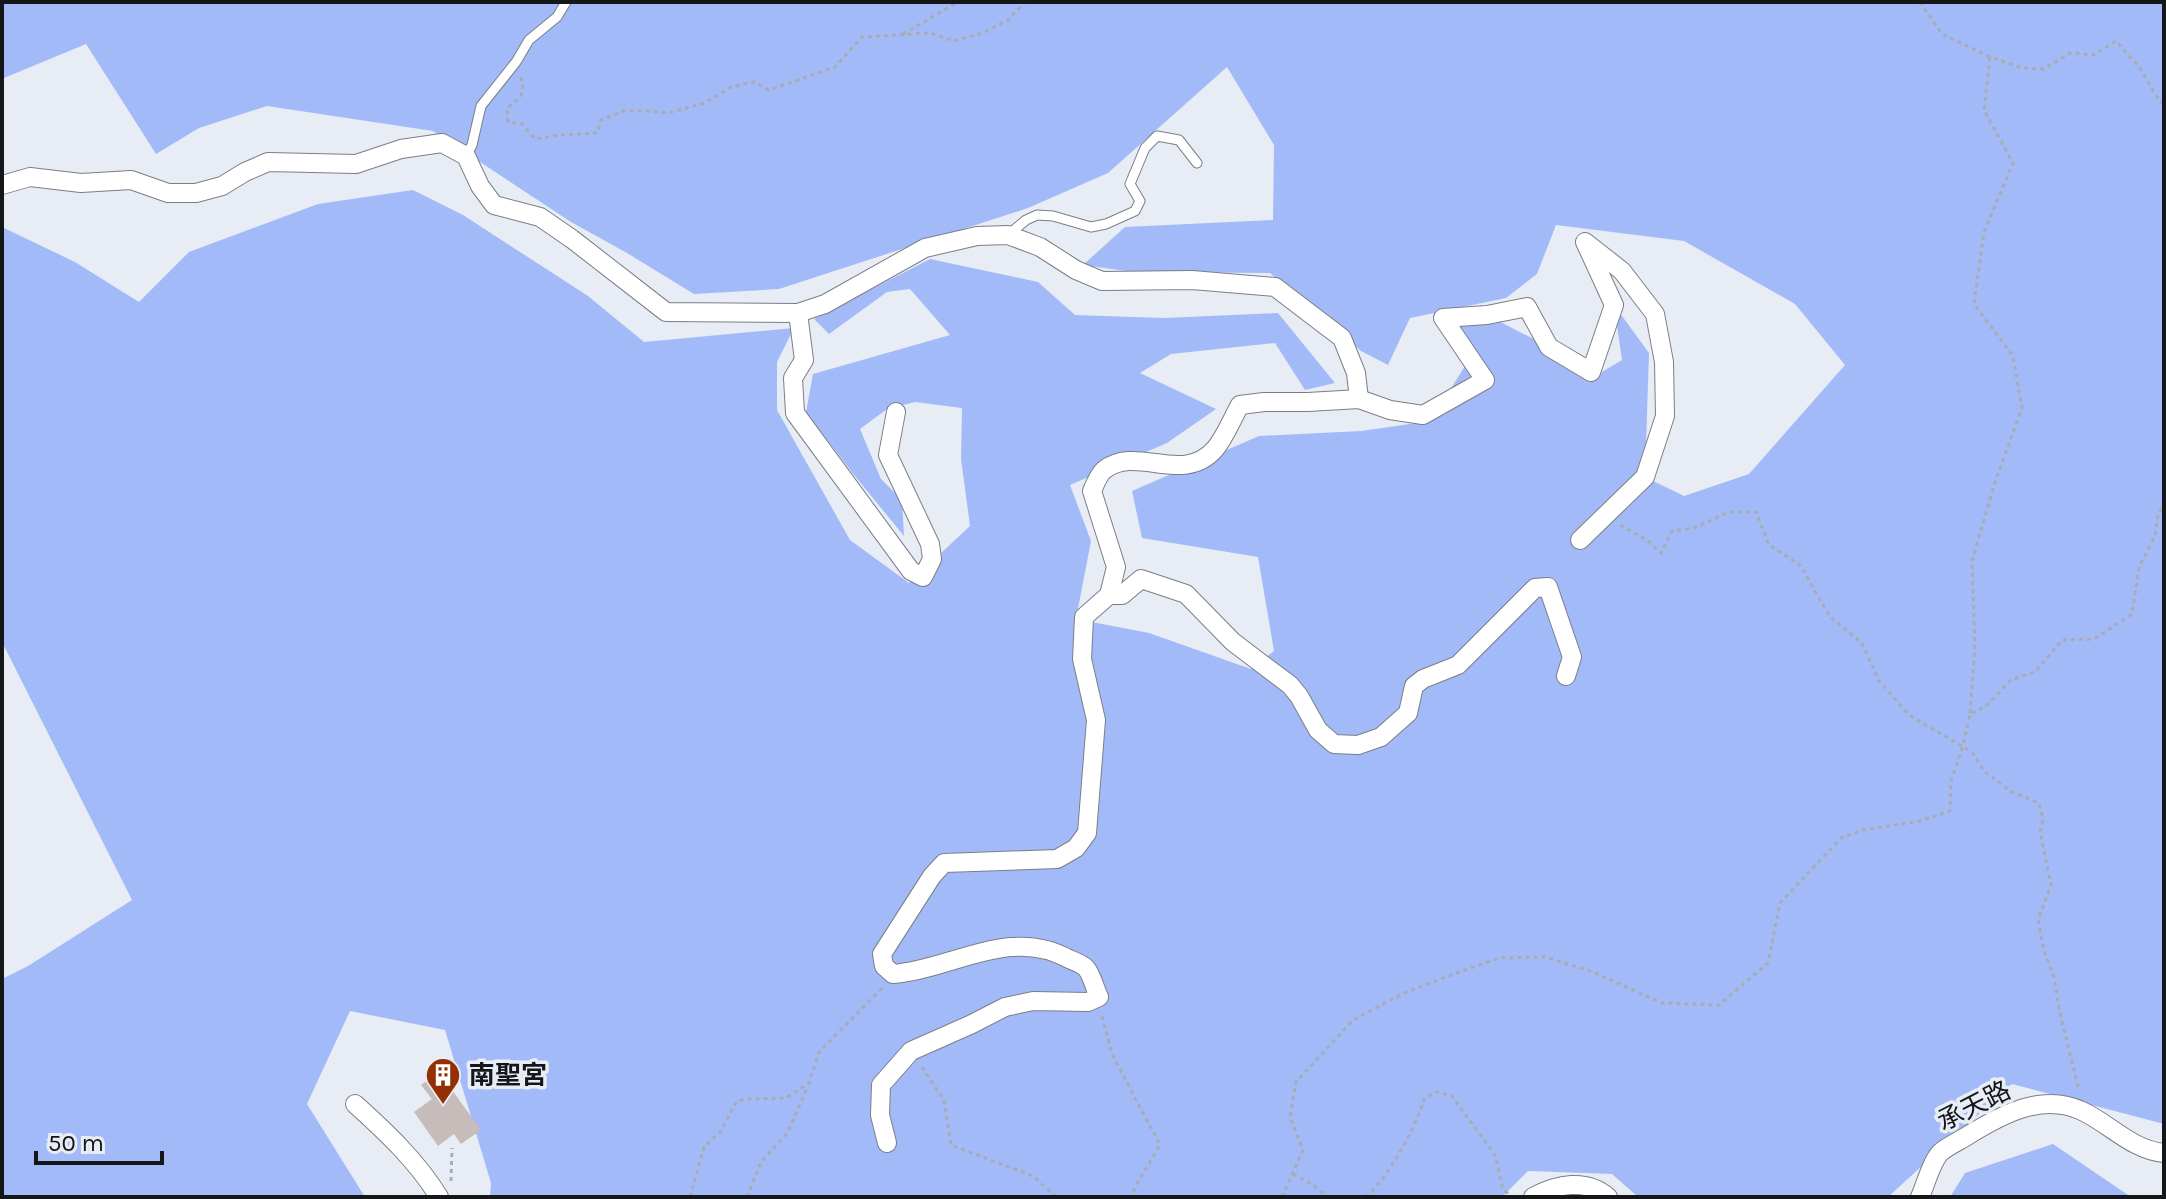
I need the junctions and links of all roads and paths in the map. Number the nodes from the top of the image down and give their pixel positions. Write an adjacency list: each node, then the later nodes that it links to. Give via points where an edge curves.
1 (566, 2): 7 (lane, via 557,17 529,40)
2 (958, 2): 5 (path)
3 (1025, 2): 5 (path, via 1008,20 954,41 930,33)
4 (1920, 2): 6 (path, via 1942,34)
5 (902, 35): 7 (path, via 862,37 835,67 769,90 754,82 668,113 623,111 601,120 597,133 535,139 522,124 508,122 507,108 524,87)
6 (1990, 57): 8 (path, via 2044,69 2070,53 2094,55 2116,41); 21 (path, via 1984,110 2013,163 1984,232 1974,304 2013,356 2022,408 1972,561 1975,647)
7 (516, 62): 9 (lane, via 481,106)
8 (2164, 102)
9 (466, 156): 11 (street, via 442,143 356,164 268,162 196,193 168,193 131,180 81,183 30,177); 13 (street, via 494,205 540,217 666,312)
10 (1197, 163): 12 (lane, via 1179,140 1157,136 1145,148 1130,184 1140,201 1135,211 1091,227 1037,215)
11 (2, 185)
12 (1008, 235): 13 (street, via 925,248 825,304); 14 (street, via 1102,281 1192,280 1275,287 1342,338 1356,373)
13 (798, 313): 15 (street, via 804,360 793,378 795,413 911,571 923,577 932,559 930,544 888,455)
14 (1359, 399): 17 (street, via 1423,415 1485,380 1443,318 1527,307 1549,347 1591,372 1614,305 1585,242 1622,271 1655,314 1664,362 1665,416 1645,477); 19 (street, via 1240,405 1215,449 1200,460 1180,467 1124,460 1102,471 1092,491 1116,567)
15 (896, 412)
16 (2164, 504): 21 (path, via 2139,567 2132,614 2094,639 2062,640 2035,672 2011,680 1986,706)
17 (1605, 516): 18 (street); 22 (path, via 1661,553 1672,531 1694,528 1729,512 1756,512 1769,545 1800,565 1830,617 1862,643 1879,681 1909,715)
18 (1580, 540)
19 (1109, 595): 20 (street, via 1122,595 1141,579 1186,594 1233,642 1290,685 1318,730 1334,744 1358,745 1381,737 1408,713 1414,686 1458,665 1535,588 1548,587 1572,657); 23 (street, via 1084,617 1082,659 1096,720 1087,833 1076,848 1057,859 944,863 882,954 884,966 893,974)
20 (1566, 676)
21 (1970, 714): 22 (path)
22 (1963, 746): 28 (path, via 2012,792 2039,803 2051,885 2038,920); 32 (path, via 1951,781 1950,811 1841,838 1780,903 1768,963 1719,1005 1662,1003 1545,957 1499,958 1404,993 1353,1020 1296,1082 1290,1117 1303,1150)
23 (908, 973): 24 (street, via 995,948 1025,946 1056,952 1085,968); 26 (path, via 879,990 819,1052)
24 (1099, 997): 25 (street, via 1005,1007); 37 (path, via 1112,1054 1160,1145 1134,1189)
25 (911, 1051): 29 (street, via 881,1085 880,1115); 36 (path, via 944,1100 951,1145 1033,1176)
26 (809, 1083): 34 (path, via 786,1098 737,1101 720,1132 704,1147); 35 (path, via 788,1132 761,1162)
27 (355, 1104): 33 (street)
28 (2082, 1111): 31 (street, 承天路, via 2133,1143); 44 (street, 承天路, via 2041,1103 1978,1129 1939,1154)
29 (887, 1143)
30 (452, 1148): 33 (path)
31 (2164, 1153)
32 (1293, 1174): 38 (path); 39 (path)
33 (445, 1191)
34 (690, 1197)
35 (747, 1197)
36 (1056, 1197)
37 (1136, 1197)
38 (1282, 1197)
39 (1328, 1197)
40 (1366, 1197): 41 (path, via 1384,1178 1424,1099 1436,1092 1451,1095 1495,1155 1503,1189)
41 (1512, 1197)
42 (1533, 1197): 43 (street, via 1574,1183)
43 (1608, 1197)
44 (1920, 1197)

